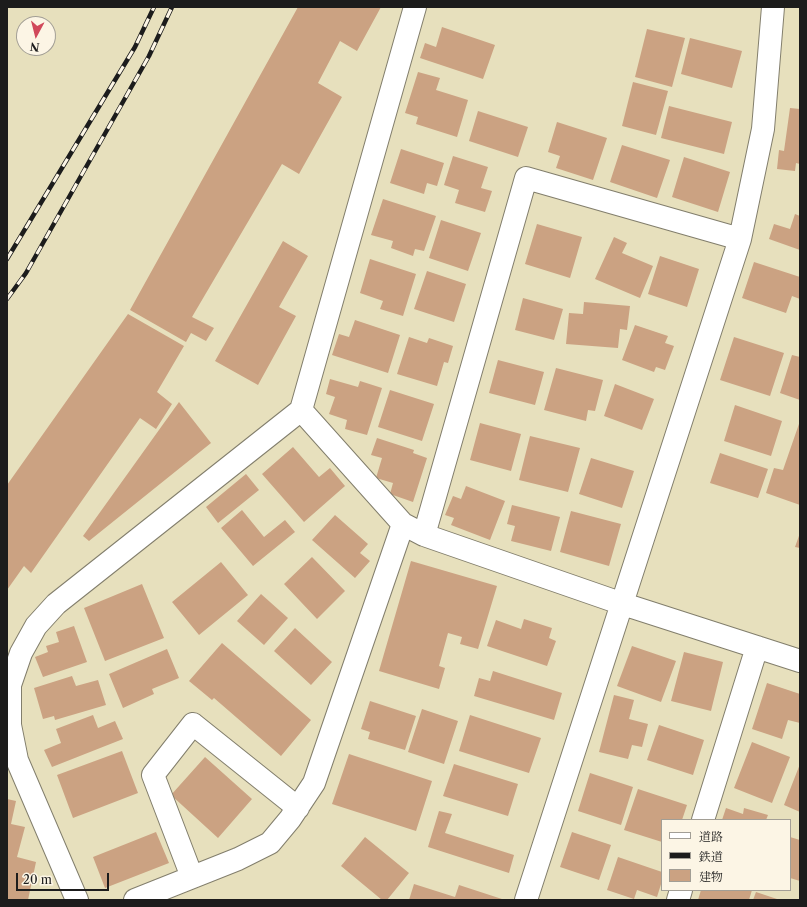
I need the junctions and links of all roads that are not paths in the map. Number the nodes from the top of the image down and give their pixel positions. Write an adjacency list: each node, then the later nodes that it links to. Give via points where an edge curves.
1 (415, 7): 4 (street)
2 (773, 7): 3 (street, via 763,129)
3 (740, 239): 6 (street, via 526,178); 7 (street)
4 (301, 410): 5 (street); 13 (street, via 56,604 36,626 21,653 10,685 10,725 17,760)
5 (403, 524): 6 (street); 10 (street, via 314,783)
6 (424, 535): 7 (street)
7 (623, 604): 8 (street); 15 (street)
8 (758, 647): 9 (street); 11 (street)
9 (800, 661)
10 (298, 808): 12 (street, via 270,843); 12 (street, via 193,724 153,775)
11 (703, 819)
12 (192, 877): 14 (street)
13 (78, 900)
14 (135, 900)
15 (526, 900)

